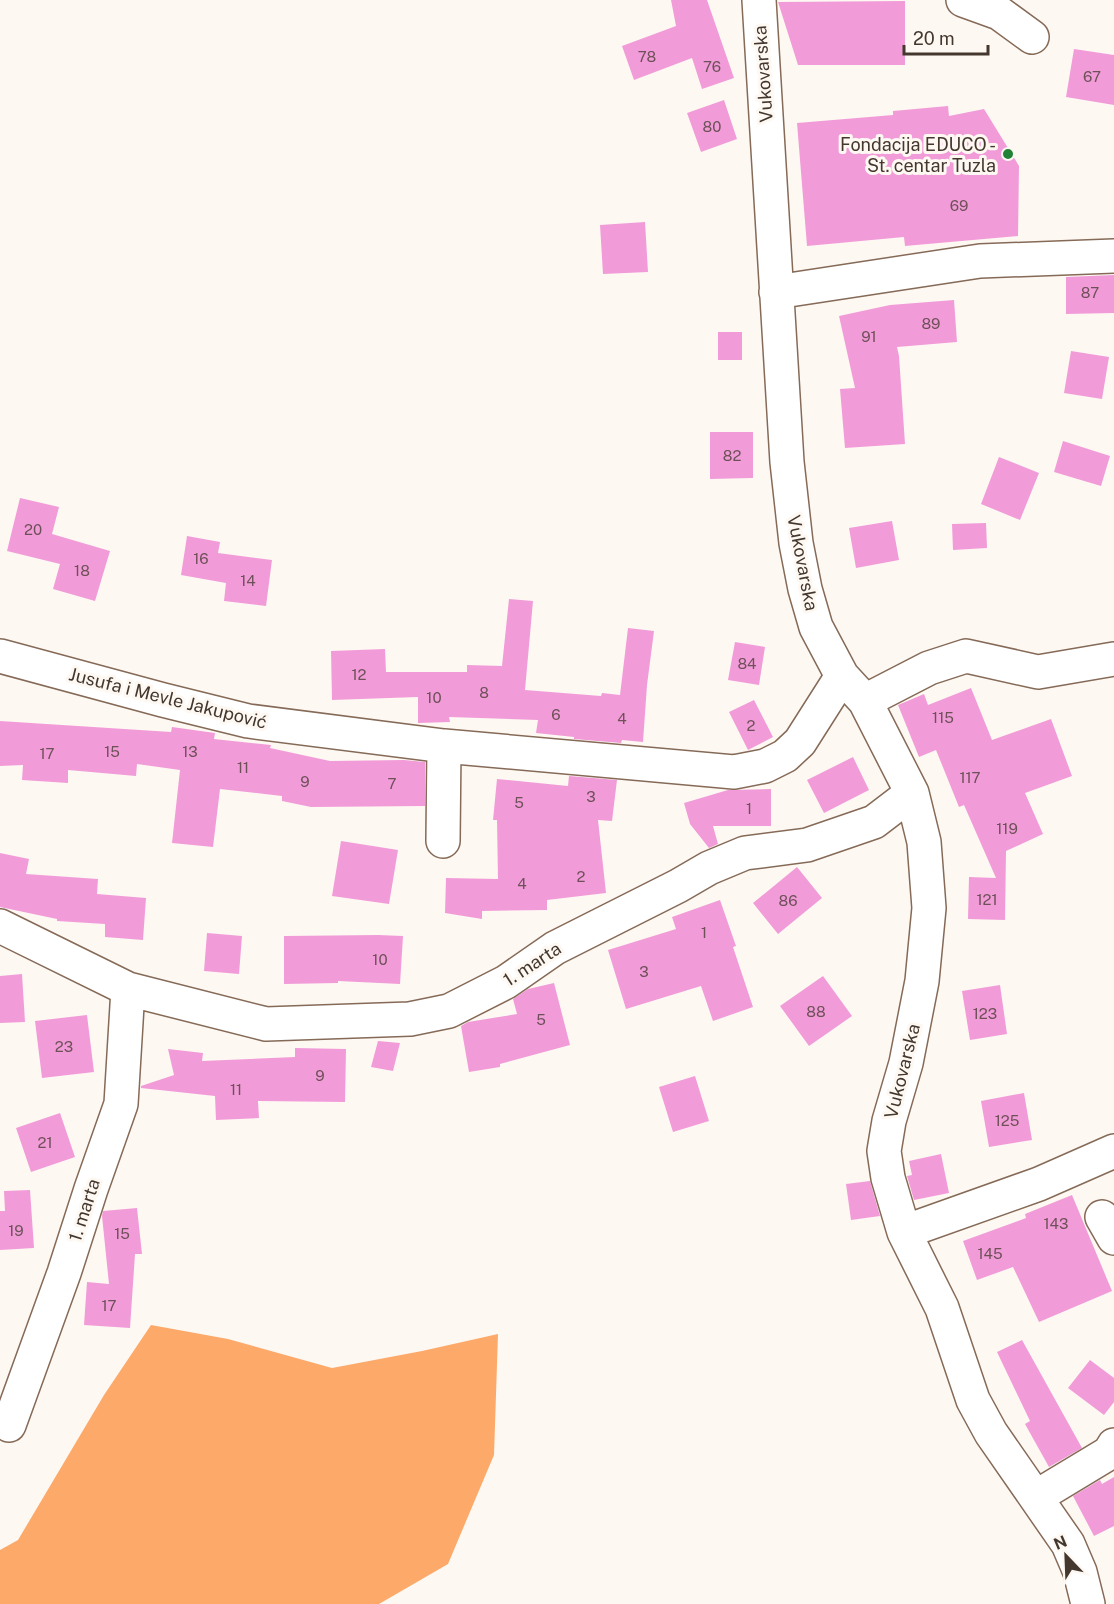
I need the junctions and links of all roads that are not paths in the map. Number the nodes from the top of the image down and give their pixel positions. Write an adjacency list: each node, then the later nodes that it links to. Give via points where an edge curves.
1 (759, 0): 5 (street, Vukovarska)
2 (963, 0): 3 (street, via 999,13)
3 (1032, 37)
4 (1114, 256): 5 (street, via 980,261)
5 (776, 292): 8 (street, Vukovarska, via 796,543 816,627)
6 (0, 656): 10 (street, Jusufa i Mevle Jakupović, via 248,721)
7 (1114, 659): 9 (street, via 1038,672 966,656 929,668)
8 (842, 676): 9 (street, Vukovarska); 10 (street, Jusufa i Mevle Jakupović, via 800,742 785,756 765,766 734,772)
9 (865, 701): 11 (street, Vukovarska)
10 (444, 746): 12 (street)
11 (912, 793): 14 (street, 1. marta, via 874,822 807,845 745,853 709,868 555,948 506,982 449,1011 410,1019 266,1024); 16 (street, Vukovarska, via 924,842 929,908 922,981 884,1151)
12 (442, 841)
13 (0, 926): 14 (street, 1. marta)
14 (128, 989): 17 (street, 1. marta, via 121,1104)
15 (1114, 1151): 16 (street, via 1039,1184)
16 (904, 1232): 19 (street, Vukovarska, via 942,1308 973,1400 990,1433)
17 (9, 1425)
18 (1114, 1445): 19 (street, via 1109,1453)
19 (1036, 1497): 20 (street, Vukovarska, via 1068,1544)
20 (1088, 1604)

